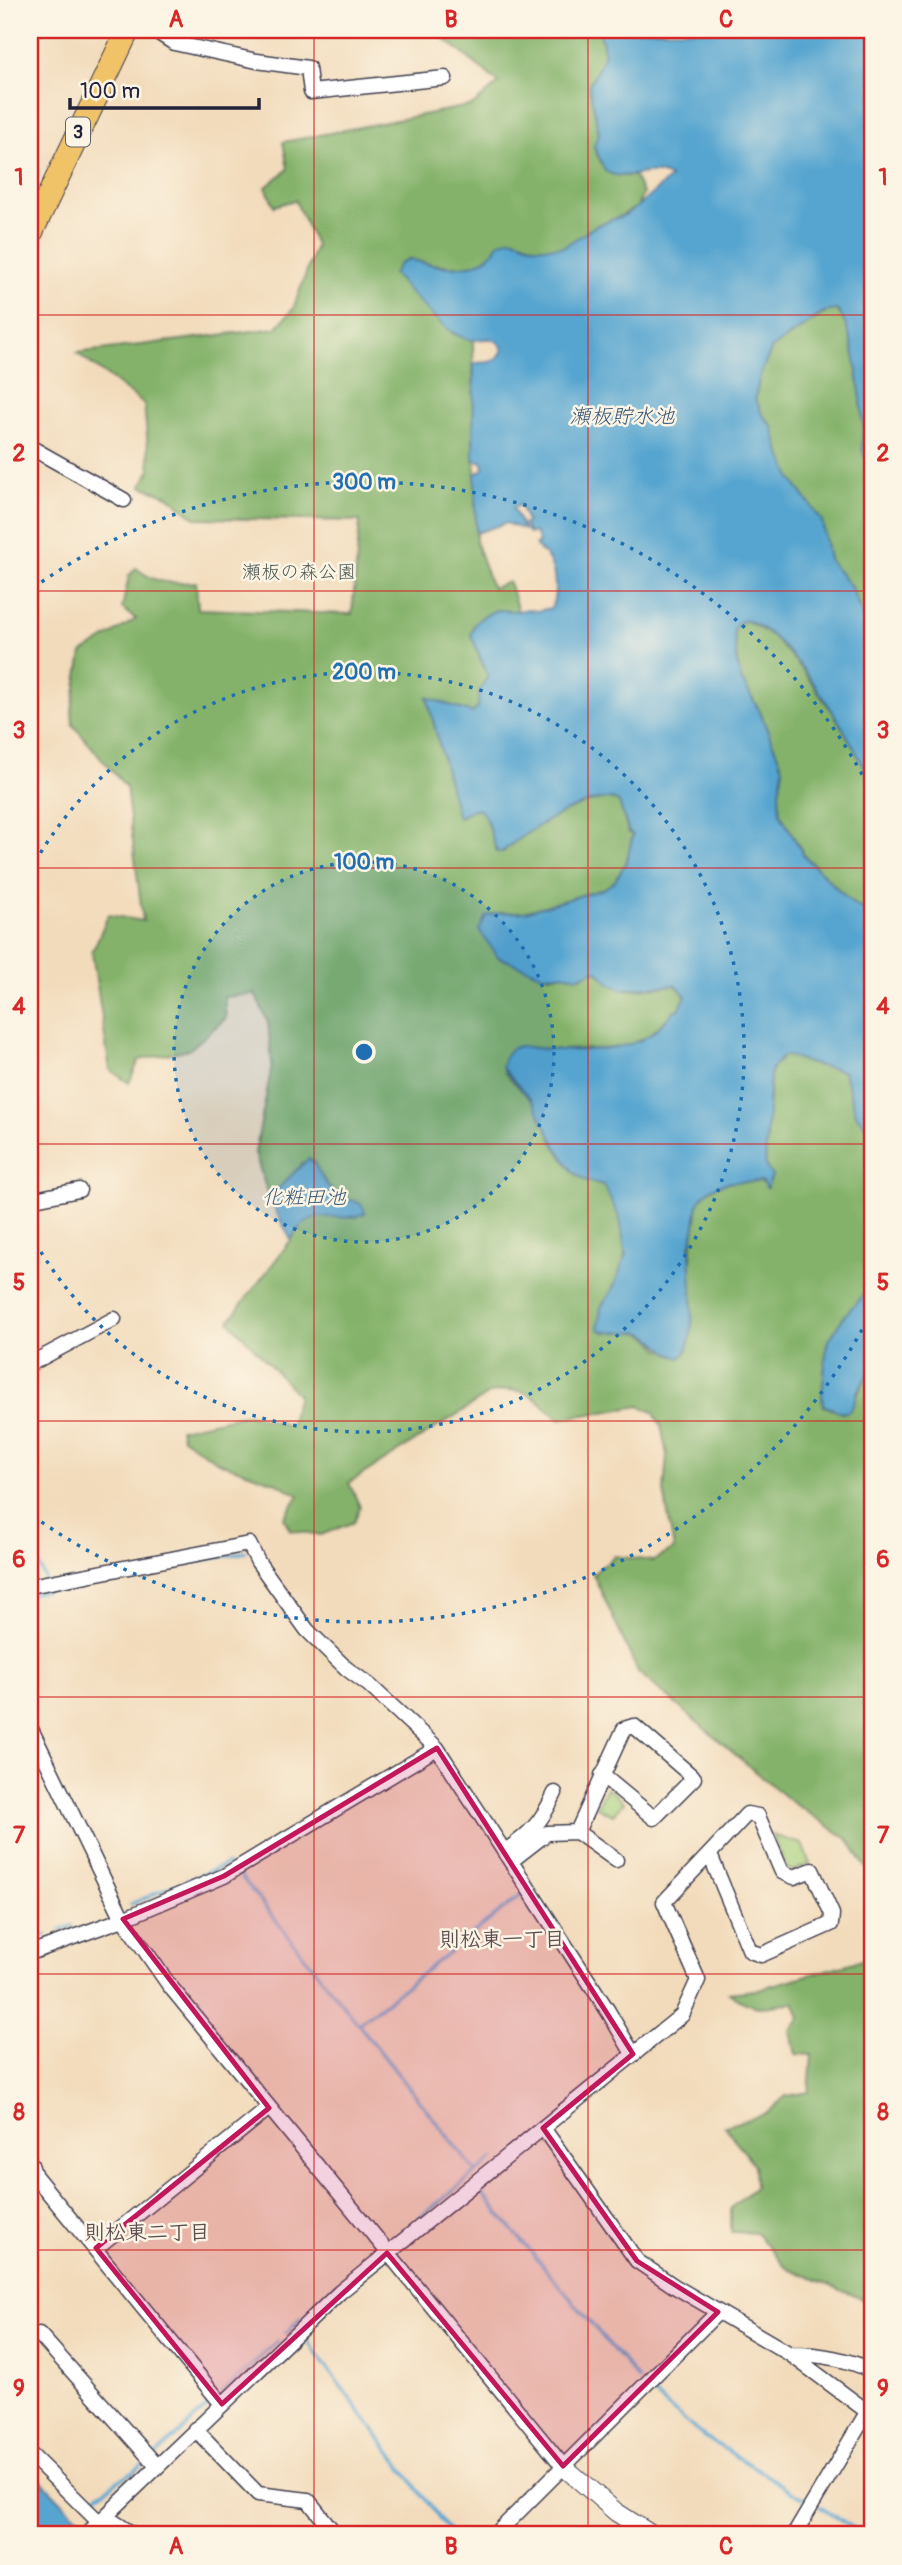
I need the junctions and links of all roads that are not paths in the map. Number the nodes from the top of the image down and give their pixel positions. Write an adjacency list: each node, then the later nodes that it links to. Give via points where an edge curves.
1 (110, 30): 5 (highway, 3)
2 (128, 30): 6 (highway, 3)
3 (154, 30): 4 (street, via 174,43 308,68 311,92)
4 (445, 78)
5 (30, 199)
6 (30, 235)
7 (30, 447): 8 (street)
8 (124, 500)
9 (79, 1190): 10 (street)
10 (30, 1200)
11 (114, 1319): 12 (street)
12 (30, 1364)
13 (41, 1584): 15 (street, via 249,1544 306,1630)
14 (30, 1727): 22 (street)
15 (437, 1748): 20 (street); 22 (street, via 224,1876)
16 (602, 1775): 16 (street, via 624,1729 634,1726 694,1778 654,1818); 18 (street)
17 (555, 1793): 20 (street, via 544,1818)
18 (577, 1832): 20 (street, via 547,1833); 21 (street)
19 (710, 1855): 19 (street, via 747,1814 758,1816 782,1872 794,1877 812,1870 832,1914 831,1924 761,1955 750,1951); 24 (street, via 664,1902 698,1980 682,2015)
20 (508, 1856): 24 (street)
21 (617, 1860)
22 (123, 1919): 23 (street); 25 (street, via 169,1985)
23 (30, 1953)
24 (634, 2054): 26 (street)
25 (269, 2108): 28 (street); 29 (street)
26 (543, 2129): 28 (street); 30 (street, via 637,2261)
27 (30, 2162): 29 (street, via 35,2176)
28 (383, 2247): 34 (street); 39 (street)
29 (96, 2248): 34 (street)
30 (718, 2312): 32 (street); 39 (street)
31 (39, 2334): 38 (street)
32 (790, 2354): 33 (street, via 849,2361); 35 (street)
33 (872, 2371)
34 (222, 2404): 36 (street)
35 (870, 2410): 45 (street)
36 (195, 2429): 38 (street); 42 (street, via 258,2494 308,2500)
37 (30, 2454): 40 (street)
38 (157, 2466): 40 (street)
39 (563, 2466): 43 (street); 44 (street, via 616,2512)
40 (96, 2525): 41 (street)
41 (134, 2535)
42 (335, 2535)
43 (495, 2535)
44 (652, 2535)
45 (793, 2535)

